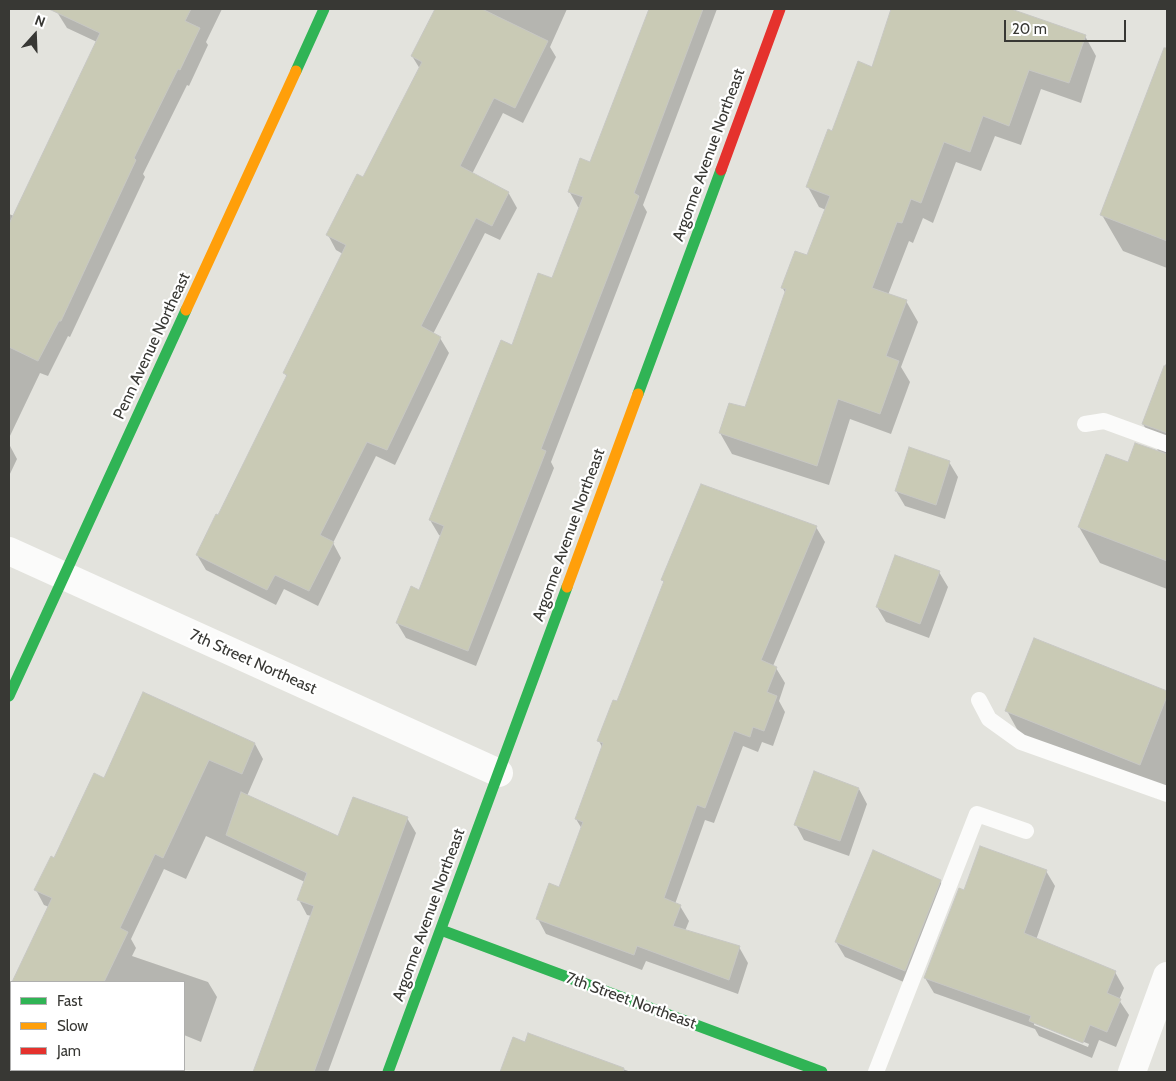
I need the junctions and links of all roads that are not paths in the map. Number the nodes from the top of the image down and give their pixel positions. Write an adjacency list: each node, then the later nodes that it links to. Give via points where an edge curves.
1 (324, 9): 6 (street, Penn Avenue Northeast)
2 (780, 9): 9 (street, Argonne Avenue Northeast)
3 (1085, 424): 4 (lane, via 1104,421)
4 (1167, 444)
5 (9, 551): 6 (street, 7th Street Northeast)
6 (64, 577): 7 (street, Penn Avenue Northeast); 9 (street, 7th Street Northeast)
7 (9, 696)
8 (979, 700): 10 (lane, via 989,719 1021,742)
9 (499, 773): 12 (street, Argonne Avenue Northeast)
10 (1167, 794)
11 (1026, 831): 16 (lane, via 977,814)
12 (441, 930): 14 (street, Argonne Avenue Northeast); 15 (street, 7th Street Northeast)
13 (1167, 976): 17 (street)
14 (388, 1072)
15 (822, 1072)
16 (876, 1072)
17 (1132, 1072)

